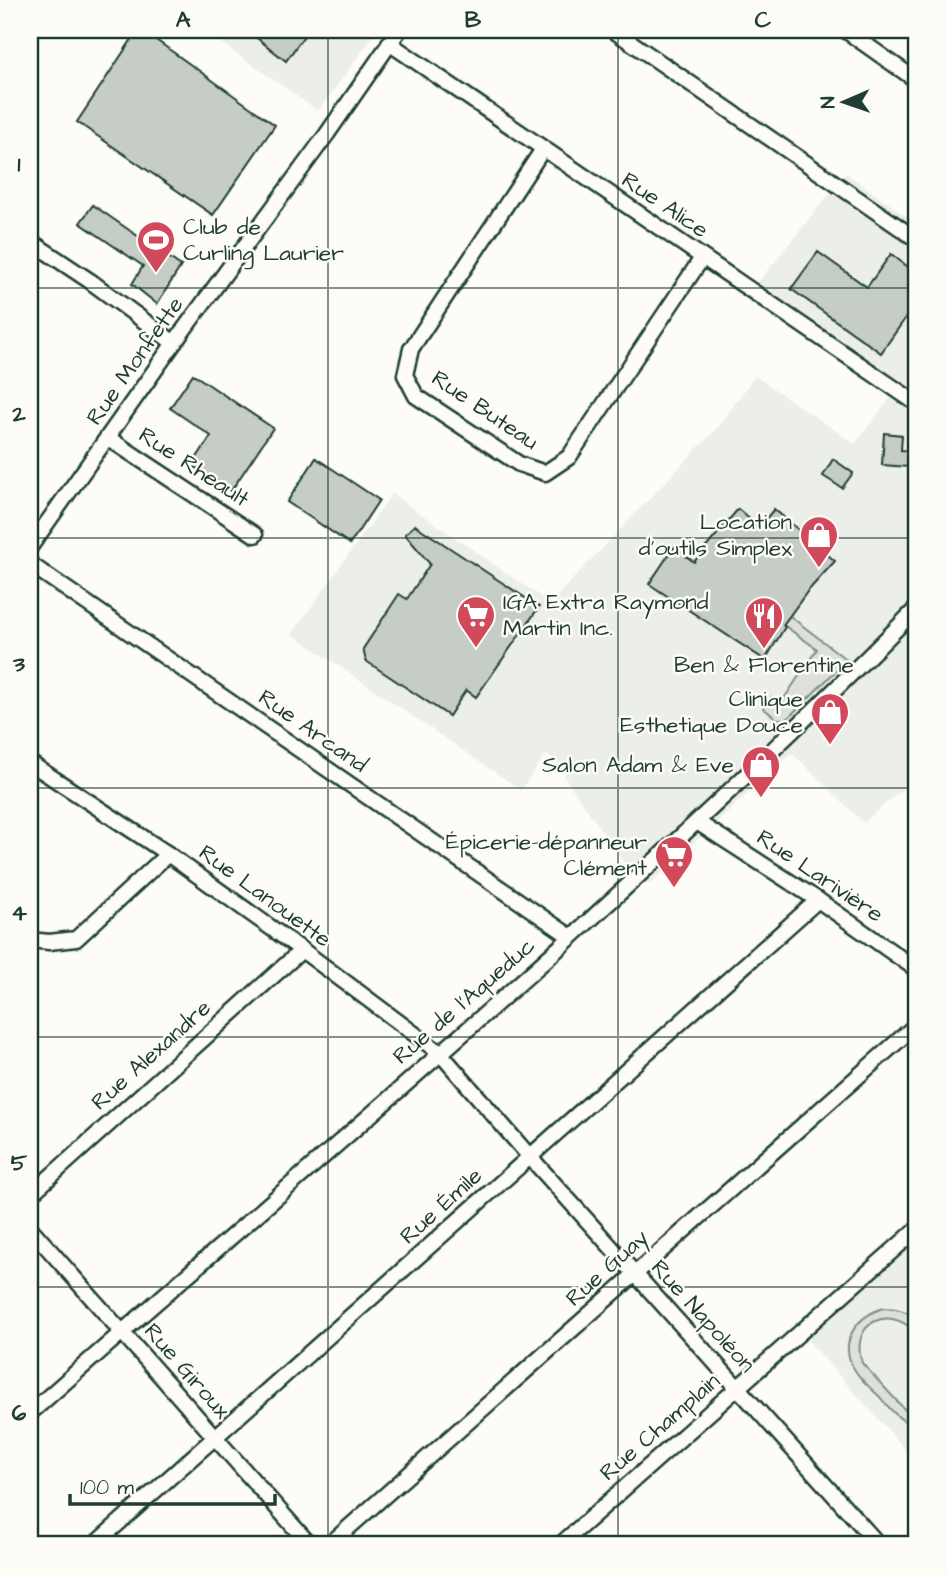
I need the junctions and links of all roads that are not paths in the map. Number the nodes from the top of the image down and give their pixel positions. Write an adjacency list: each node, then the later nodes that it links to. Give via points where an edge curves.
1 (399, 30): 4 (street, Rue Monfette)
2 (613, 30): 7 (street)
3 (845, 30): 5 (street)
4 (389, 43): 6 (street, Rue Alice); 10 (street, Rue Monfette)
5 (916, 80)
6 (543, 149): 9 (street, Rue Alice); 9 (street, Rue Buteau, via 411,349 405,375 416,396 519,464 545,473 569,457)
7 (916, 239)
8 (30, 241): 10 (street)
9 (702, 258): 11 (street, Rue Alice)
10 (174, 343): 12 (street, Rue Monfette)
11 (916, 403)
12 (108, 438): 13 (street, Rue Rheault); 14 (street, Rue Monfette)
13 (255, 534)
14 (30, 547)
15 (30, 564): 21 (street, Rue Arcand)
16 (916, 609): 18 (street, Rue de l'Aqueduc)
17 (30, 763): 19 (street)
18 (697, 822): 20 (street, Rue Larivière); 21 (street, Rue de l'Aqueduc)
19 (168, 854): 22 (street, Rue Lanouette, via 76,939); 23 (street, Rue Lanouette)
20 (818, 901): 25 (street, Rue Larivière); 28 (street, Rue Émile)
21 (571, 937): 27 (street, Rue de l'Aqueduc)
22 (30, 940)
23 (302, 950): 27 (street, Rue Lanouette); 29 (street, Rue Alexandre)
24 (916, 951): 25 (street)
25 (910, 965)
26 (916, 1025): 32 (street, Rue Guay)
27 (440, 1053): 28 (street, Rue Napoléon); 33 (street, Rue de l'Aqueduc)
28 (530, 1157): 32 (street, Rue Napoléon); 36 (street, Rue Émile)
29 (30, 1195)
30 (30, 1227): 33 (street, Rue Giroux)
31 (916, 1230): 34 (street, Rue Champlain)
32 (635, 1274): 34 (street, Rue Napoléon); 39 (street, Rue Guay)
33 (122, 1331): 35 (street, Rue de l'Aqueduc); 36 (street, Rue Giroux)
34 (738, 1388): 40 (street, Rue Champlain); 41 (street, Rue Napoléon)
35 (30, 1413)
36 (215, 1438): 37 (street, Rue Émile); 38 (street, Rue Giroux)
37 (94, 1545)
38 (310, 1545)
39 (329, 1545)
40 (560, 1545)
41 (879, 1545)

